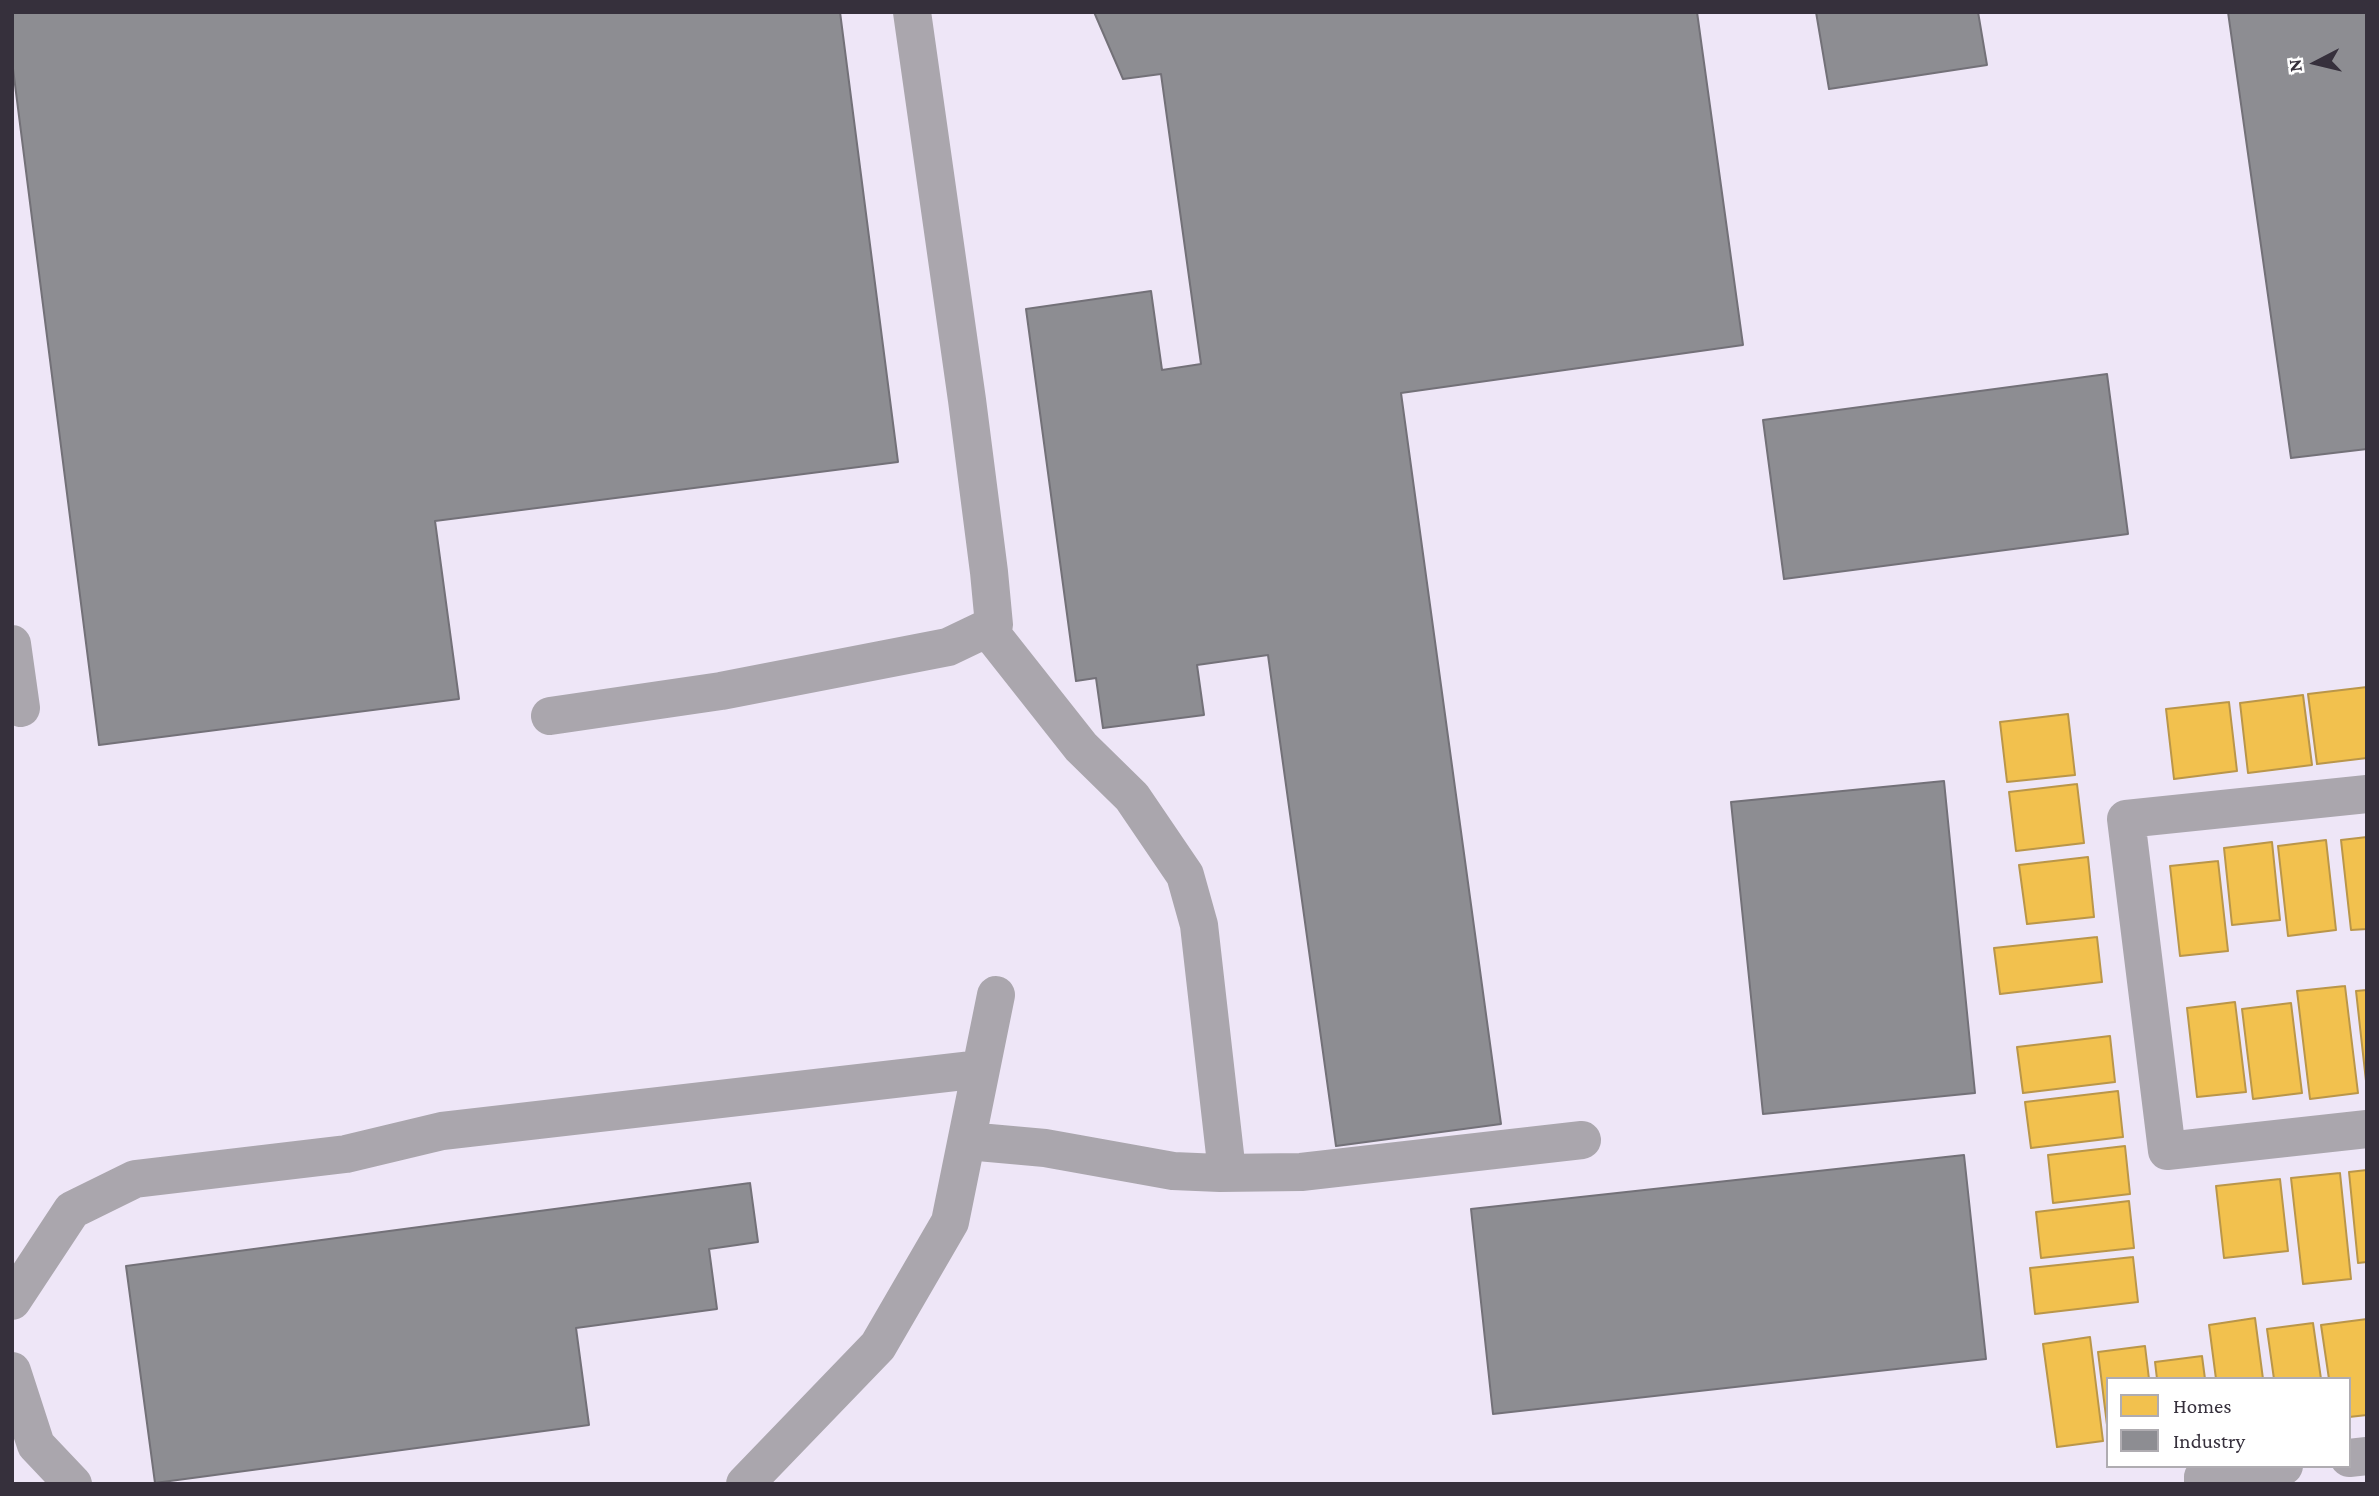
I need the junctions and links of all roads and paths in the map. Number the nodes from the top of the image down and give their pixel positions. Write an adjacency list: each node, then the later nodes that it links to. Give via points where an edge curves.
1 (912, 12): 2 (street, via 989,572 994,625)
2 (988, 628): 5 (street, via 948,647 721,691); 12 (street, via 1081,747 1132,797 1185,875 1199,925)
3 (12, 644): 4 (street)
4 (21, 708)
5 (550, 716)
6 (2367, 794): 9 (street, via 2126,819 2167,1151)
7 (996, 995): 8 (street)
8 (981, 1069): 11 (street); 13 (street, via 442,1132 346,1154 135,1179 72,1210)
9 (2367, 1129)
10 (1582, 1140): 12 (street, via 1301,1172)
11 (967, 1141): 12 (street, via 1058,1149 1173,1171); 17 (street, via 950,1222 878,1346)
12 (1227, 1172)
13 (12, 1301)
14 (12, 1371): 16 (street, via 36,1445)
15 (2269, 1468): 18 (street, via 2203,1477)
16 (73, 1484)
17 (745, 1484)
18 (2203, 1484)

